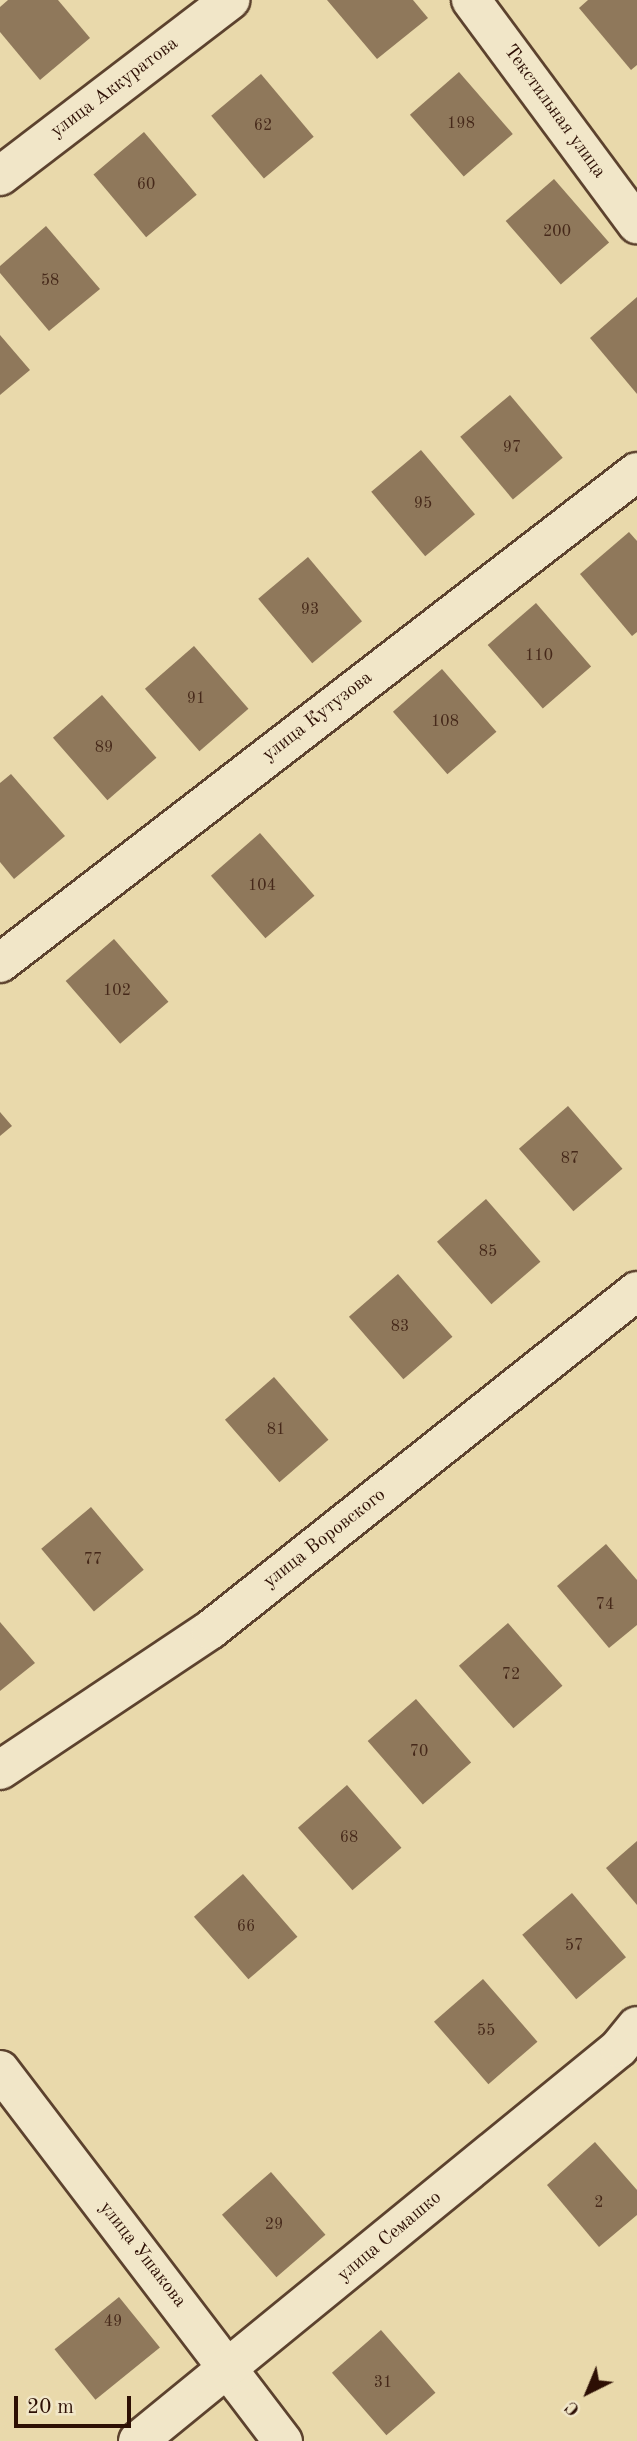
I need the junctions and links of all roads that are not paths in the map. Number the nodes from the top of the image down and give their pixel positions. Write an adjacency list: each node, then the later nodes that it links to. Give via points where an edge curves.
1 (230, 0): 3 (street, улица Аккуратова)
2 (471, 0): 4 (street, Текстильная улица)
3 (0, 176)
4 (637, 224)
5 (637, 472): 6 (street, улица Кутузова)
6 (0, 962)
7 (637, 1291): 8 (street, улица Воровского, via 210,1630)
8 (0, 1770)
9 (631, 2048): 11 (street, улица Семашко)
10 (0, 2070): 11 (street, улица Ушакова)
11 (230, 2369): 12 (street, улица Семашко); 13 (street, улица Ушакова)
12 (138, 2441)
13 (284, 2441)

